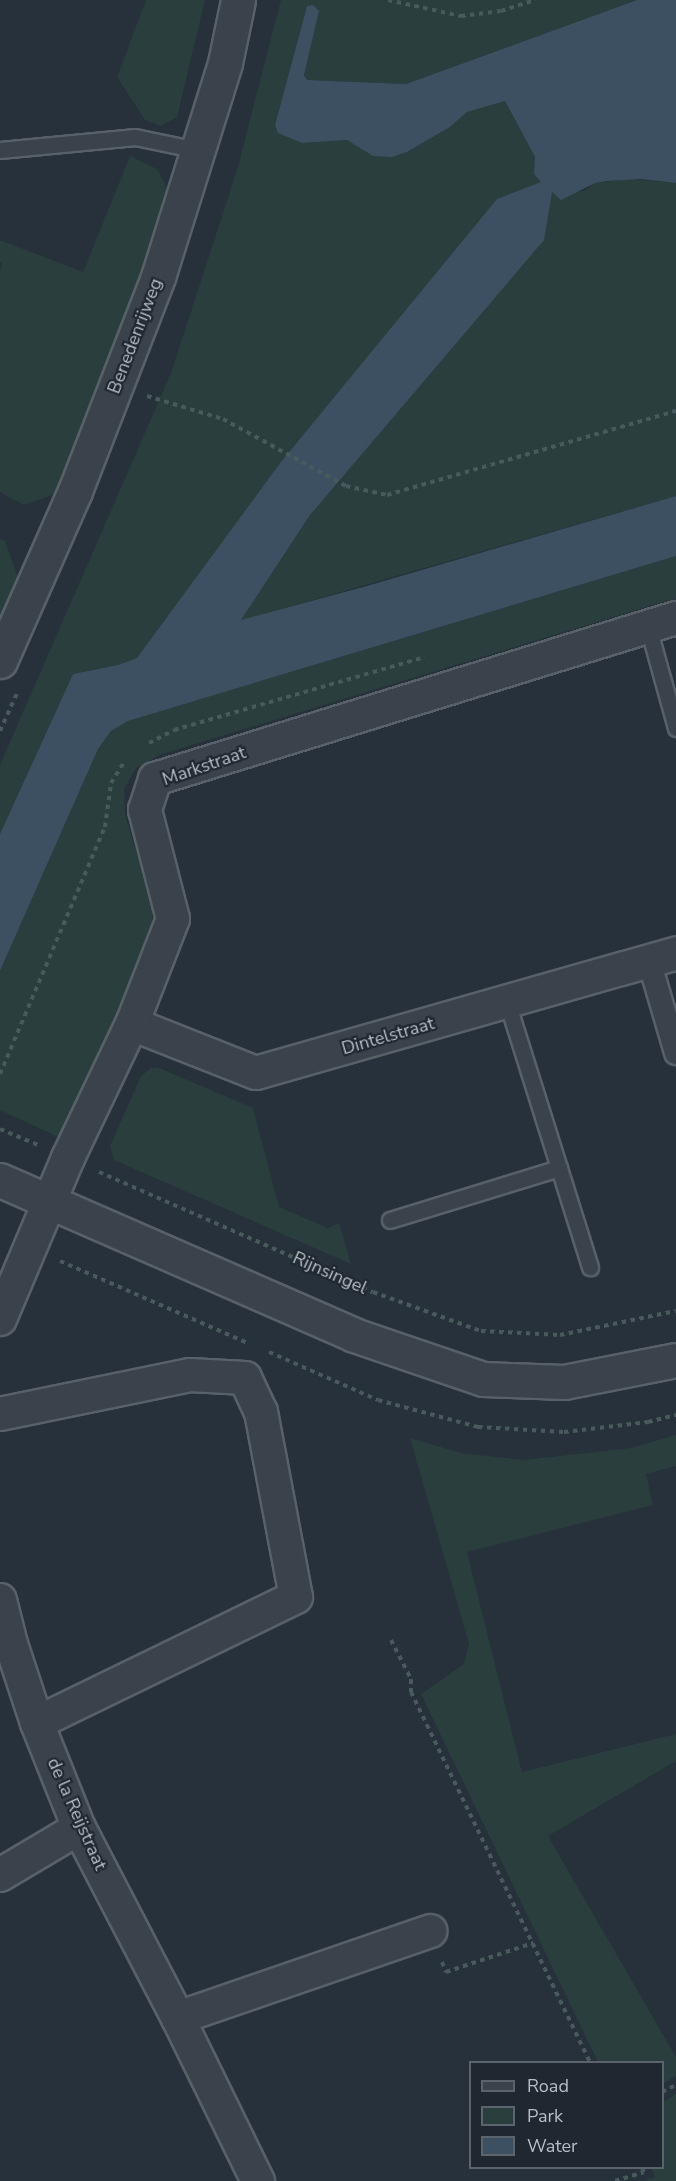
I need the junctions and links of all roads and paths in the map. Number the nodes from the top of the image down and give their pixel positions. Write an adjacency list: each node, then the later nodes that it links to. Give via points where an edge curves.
1 (238, 0): 5 (street, Benedenrijweg, via 225,63)
2 (388, 0): 3 (path, via 461,16 501,11)
3 (535, 0)
4 (0, 150): 5 (lane, via 135,137)
5 (198, 150): 9 (street, Benedenrijweg, via 159,277 75,491)
6 (144, 395): 7 (path, via 223,419 346,486 387,495)
7 (676, 411)
8 (662, 622): 10 (lane, Markstraat); 13 (street, Markstraat, via 155,779 145,810 173,919)
9 (0, 661)
10 (676, 728)
11 (662, 957): 12 (street, Dintelstraat); 14 (street, Dintelstraat)
12 (507, 1002): 13 (street, Dintelstraat, via 256,1073); 17 (lane)
13 (132, 1024): 16 (street, Markstraat)
14 (676, 1053)
15 (0, 1129): 16 (path, Rijnsingel)
16 (68, 1158): 19 (street, Markstraat); 22 (path, Rijnsingel, via 373,1292 481,1331 560,1335)
17 (559, 1168): 20 (lane); 21 (lane)
18 (0, 1180): 19 (street)
19 (50, 1201): 23 (street); 24 (street, via 354,1335 483,1379 564,1382)
20 (390, 1220)
21 (590, 1267)
22 (676, 1311)
23 (0, 1319)
24 (676, 1360)
25 (0, 1414): 28 (street, via 190,1375 245,1378 261,1412 296,1597)
26 (0, 1600): 28 (street, de la Reijstraat, via 10,1644)
27 (391, 1640): 32 (path, via 411,1679 411,1692)
28 (37, 1723): 29 (street, de la Reijstraat)
29 (79, 1828): 30 (street); 33 (street, de la Reijstraat)
30 (0, 1875)
31 (430, 1931): 32 (path, via 446,1972); 33 (street)
32 (533, 1943): 34 (path)
33 (178, 2018): 36 (street, de la Reijstraat)
34 (591, 2061)
35 (642, 2169): 37 (path, via 644,2172)
36 (258, 2181)
37 (616, 2181)

